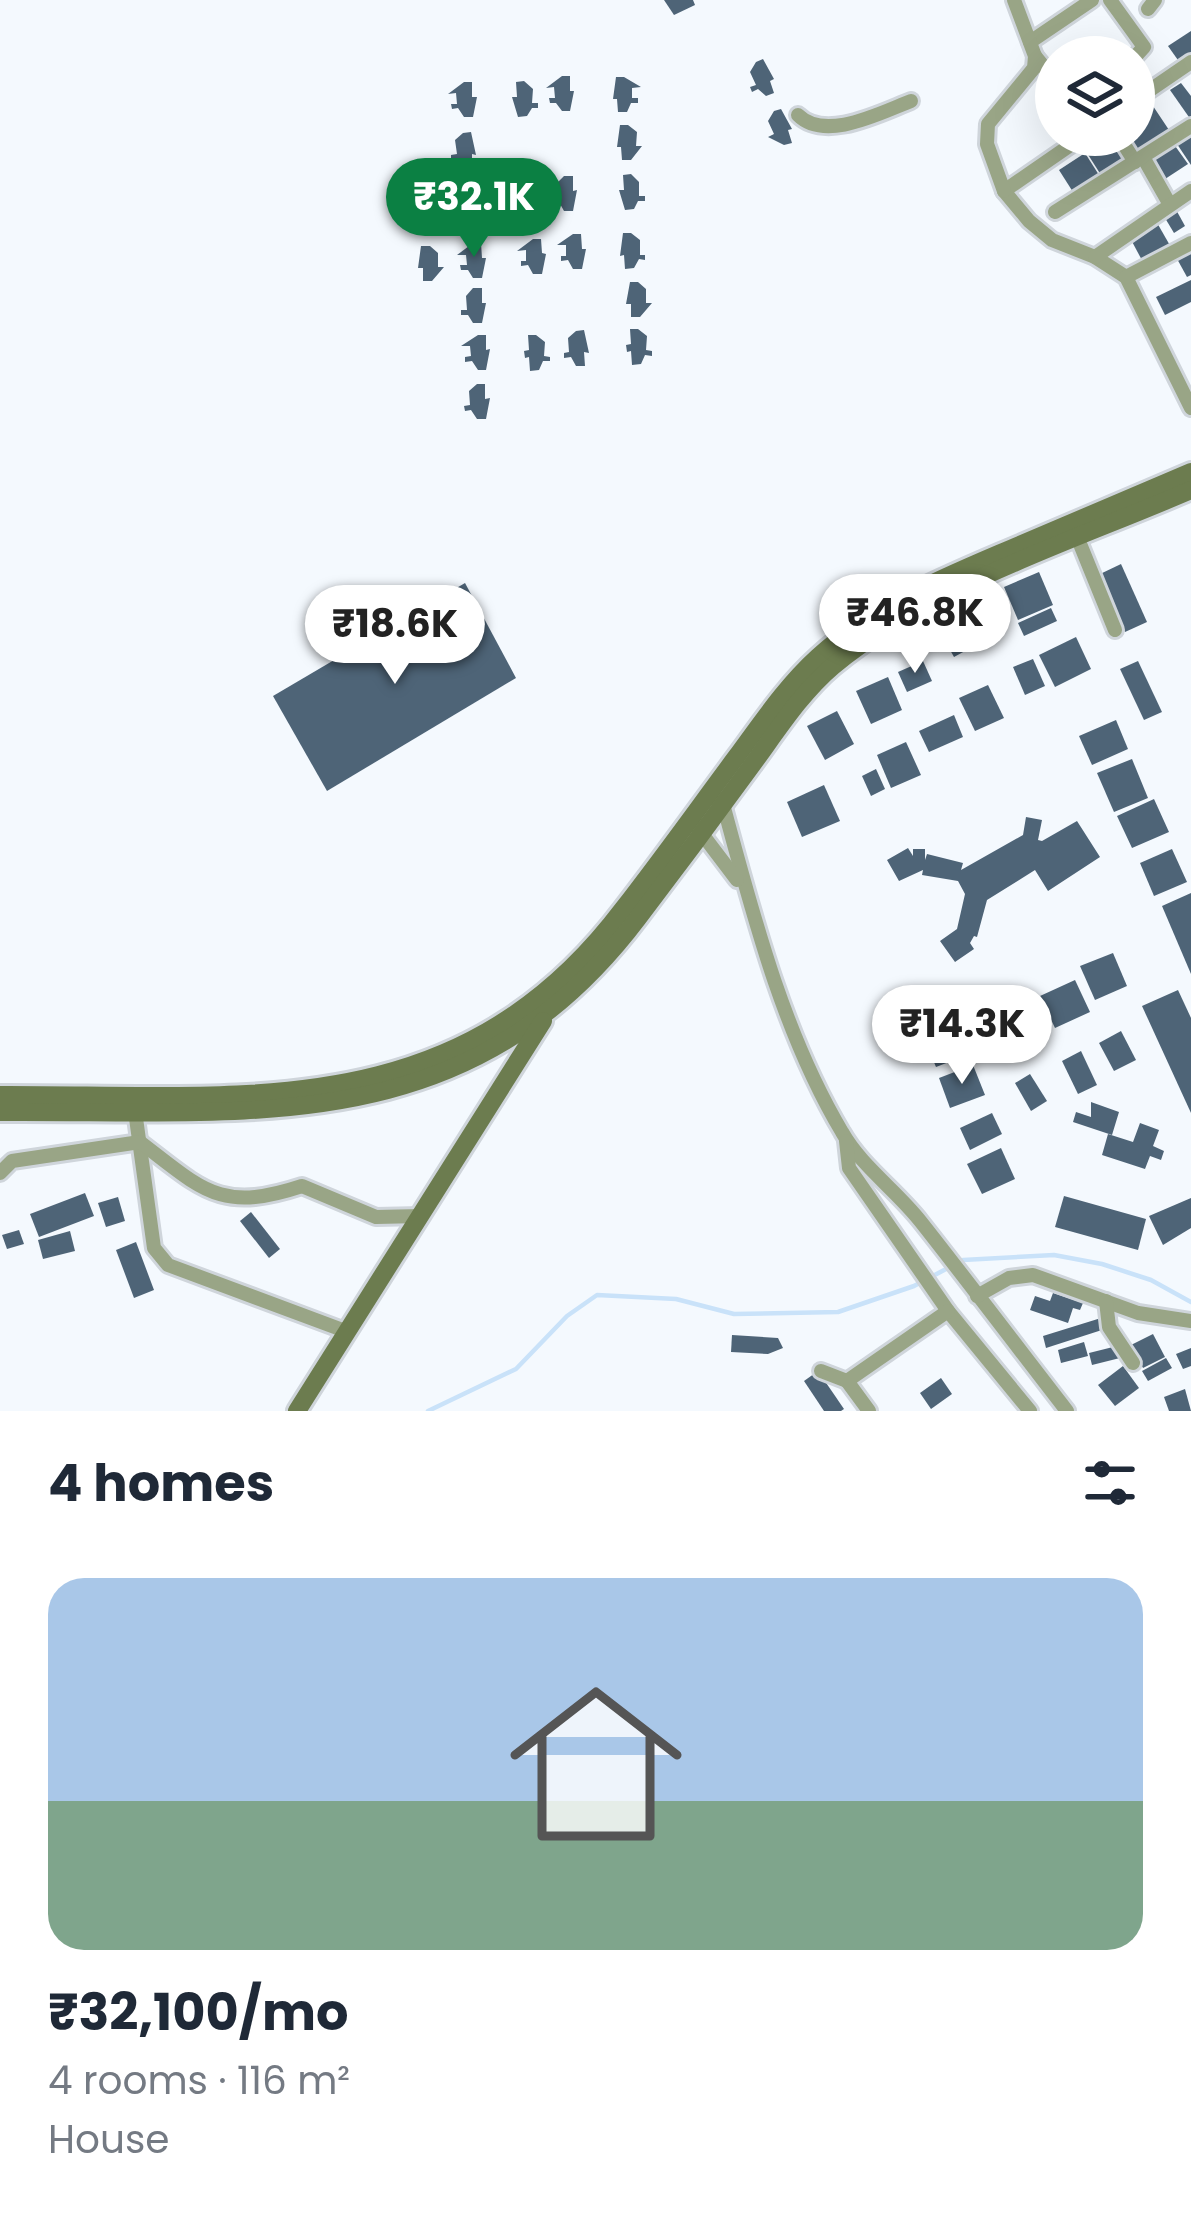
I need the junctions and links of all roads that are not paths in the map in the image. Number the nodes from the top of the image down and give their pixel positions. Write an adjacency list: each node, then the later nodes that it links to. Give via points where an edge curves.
1 (1014, 0): 5 (street)
2 (1092, 0): 5 (street)
3 (1110, 0): 4 (street)
4 (1136, 36)
5 (1033, 49): 6 (street); 15 (street, via 1034,68 988,124)
6 (1035, 52)
7 (1191, 62): 8 (street)
8 (1155, 87)
9 (911, 101): 10 (street, via 828,127)
10 (798, 116)
11 (1191, 127): 14 (street)
12 (1055, 156): 15 (street)
13 (1136, 156): 14 (street)
14 (1139, 159): 17 (street); 18 (street)
15 (1004, 191): 20 (street, via 1052,240)
16 (1191, 191): 17 (street)
17 (1169, 203): 20 (street)
18 (1055, 212)
19 (1191, 243): 21 (street)
20 (1095, 256): 21 (street)
21 (1126, 277): 22 (street)
22 (1191, 408)
23 (1191, 472): 27 (street, via 921,587 860,623 815,659)
24 (1191, 490): 25 (street)
25 (1078, 538): 26 (street); 27 (street, via 928,602 870,637 827,671)
26 (1115, 630)
27 (716, 799): 28 (street); 29 (street)
28 (696, 826): 29 (street); 30 (street, via 595,974)
29 (749, 900): 34 (street, via 810,1072)
30 (541, 1009): 31 (street, via 412,1066 330,1088); 32 (street, via 469,1060 401,1089 332,1105); 37 (street)
31 (0, 1095)
32 (135, 1111): 33 (street); 35 (street)
33 (0, 1112)
34 (845, 1139): 38 (street); 40 (street, via 849,1168)
35 (140, 1142): 36 (street, via 12,1161); 37 (street, via 200,1188 234,1199 302,1186 376,1217); 42 (street, via 154,1248 168,1264)
36 (0, 1173)
37 (421, 1216): 42 (street)
38 (972, 1290): 39 (street, via 1033,1276); 49 (street)
39 (1106, 1301): 41 (street); 43 (street, via 1108,1327)
40 (948, 1311): 45 (street); 48 (street)
41 (1191, 1321)
42 (348, 1332): 46 (street)
43 (1133, 1363)
44 (821, 1371): 45 (street)
45 (847, 1381): 47 (street)
46 (297, 1411)
47 (869, 1411)
48 (1030, 1411)
49 (1067, 1411)

